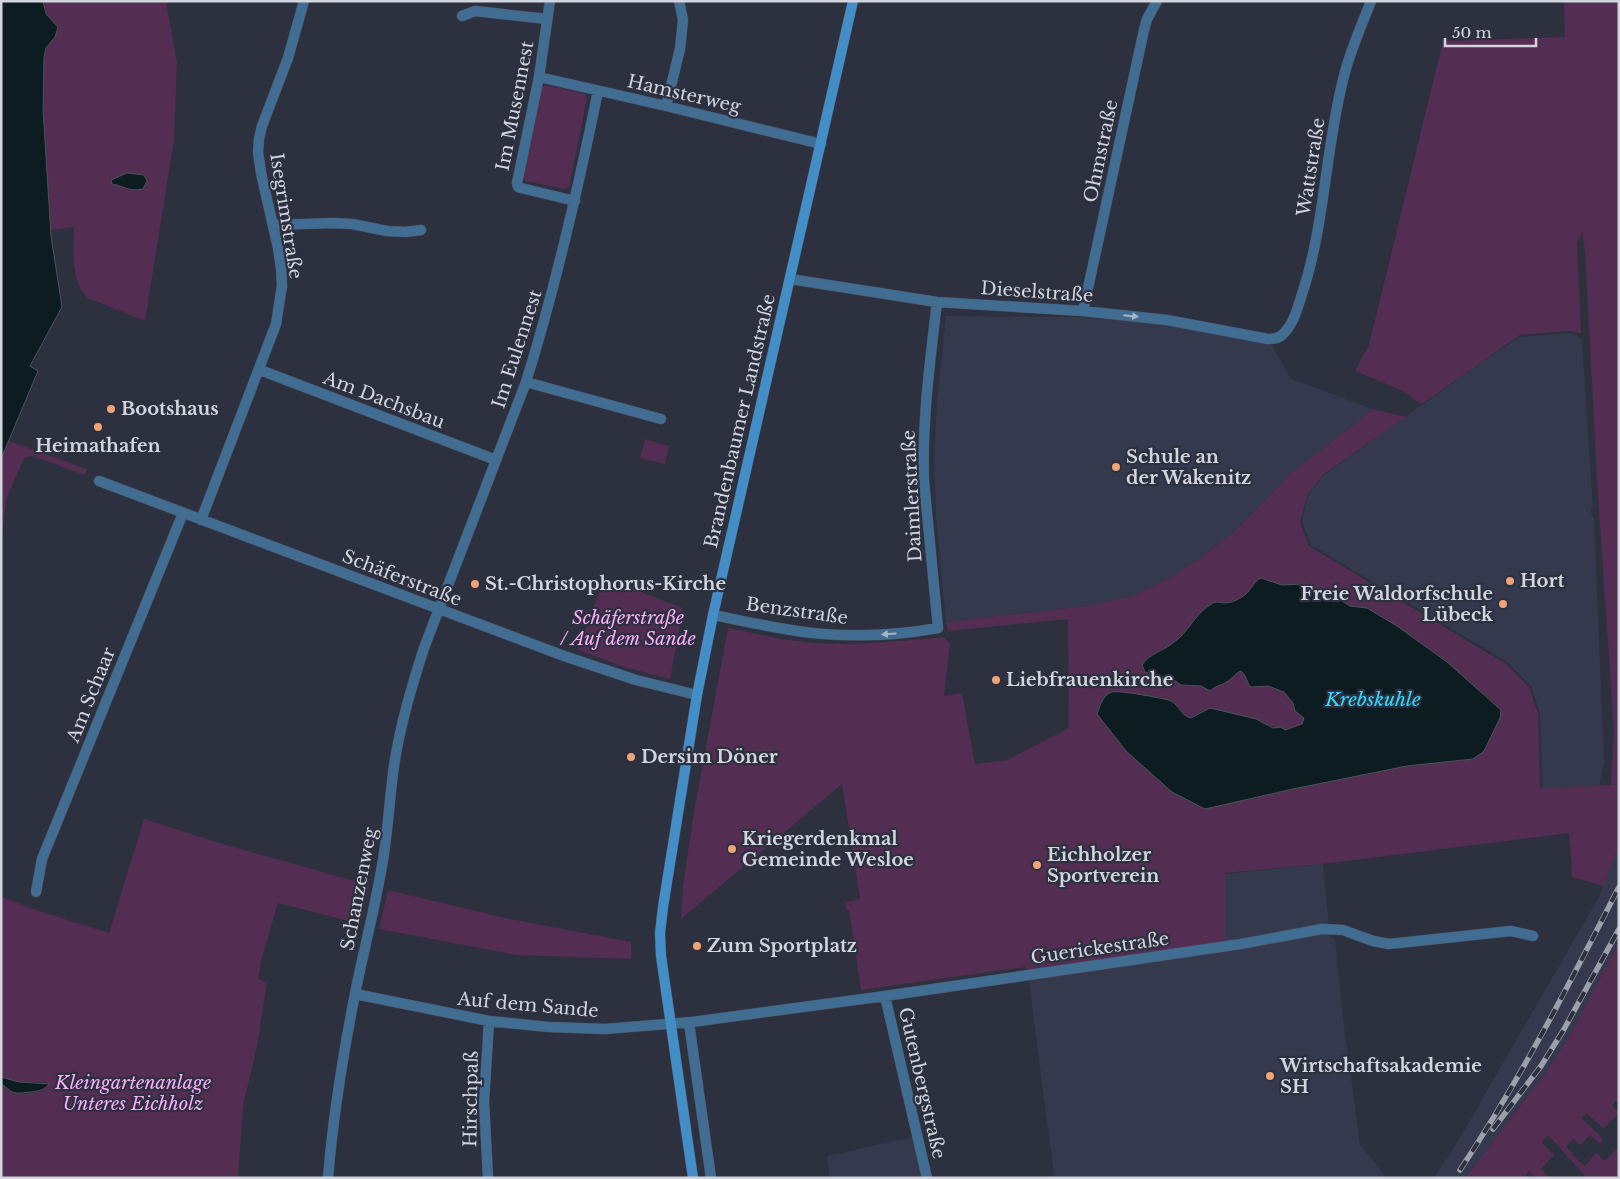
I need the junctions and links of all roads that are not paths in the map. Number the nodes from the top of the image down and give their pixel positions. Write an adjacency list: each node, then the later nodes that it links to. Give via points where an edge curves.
1 (304, 1): 14 (street, Isegrimstraße, via 259,139 261,173)
2 (550, 1): 8 (street, Im Musennest)
3 (679, 1): 11 (street, via 683,20 680,48)
4 (853, 1): 12 (main road, Brandenbaumer Landstraße)
5 (1158, 1): 18 (street, Ohmstraße, via 1144,30)
6 (1371, 1): 19 (street, Wattstraße, via 1343,80 1306,283 1291,324)
7 (462, 16): 8 (street, via 475,11)
8 (547, 19): 9 (street, Im Musennest)
9 (539, 77): 10 (street, Hamsterweg); 13 (street, Im Musennest, via 518,187)
10 (598, 91): 11 (street, Hamsterweg); 13 (street, Im Eulennest)
11 (666, 106): 12 (street, Hamsterweg)
12 (821, 144): 16 (main road, Brandenbaumer Landstraße)
13 (575, 201): 21 (street, Im Eulennest)
14 (274, 225): 15 (street, via 332,223 388,231); 20 (street, Isegrimstraße, via 282,286 276,324)
15 (421, 230)
16 (790, 278): 17 (street, Dieselstraße); 28 (main road, Brandenbaumer Landstraße)
17 (937, 302): 18 (street, Dieselstraße); 29 (street, Daimlerstraße, via 923,459)
18 (1082, 311): 19 (street, Dieselstraße, one-way to 19, via 1167,320 1268,339)
19 (1281, 336)
20 (260, 370): 23 (street, Am Dachsbau); 26 (street, Isegrimstraße)
21 (526, 382): 22 (street); 23 (street, Im Eulennest)
22 (661, 419)
23 (496, 460): 27 (street, Im Eulennest)
24 (99, 481): 25 (street, Schäferstraße)
25 (183, 512): 26 (street, Schäferstraße); 31 (street, Am Schaar, via 42,859)
26 (201, 520): 27 (street, Schäferstraße)
27 (439, 610): 30 (street, Schäferstraße, via 591,665); 33 (street, Schanzenweg, via 401,728 389,824)
28 (713, 615): 29 (street, Benzstraße, one-way to 28, via 868,636 822,634); 30 (main road, Brandenbaumer Landstraße)
29 (938, 628)
30 (697, 695): 37 (main road, Brandenbaumer Landstraße, via 661,921 661,956)
31 (36, 892)
32 (1533, 936): 34 (street, Guerickestraße, via 1511,931 1388,944 1343,930 1322,929 1241,944)
33 (355, 994): 35 (street, Auf dem Sande); 38 (street, Schanzenweg, via 332,1126)
34 (885, 996): 36 (street, Guerickestraße); 42 (street, Gutenbergstraße)
35 (489, 1021): 37 (street, Auf dem Sande, via 605,1029); 39 (street, Hirschpaß, via 484,1102)
36 (689, 1023): 37 (street, Guerickestraße); 41 (street)
37 (670, 1024): 40 (main road, Brandenbaumer Landstraße)
38 (328, 1178)
39 (488, 1178)
40 (693, 1178)
41 (711, 1178)
42 (927, 1178)

